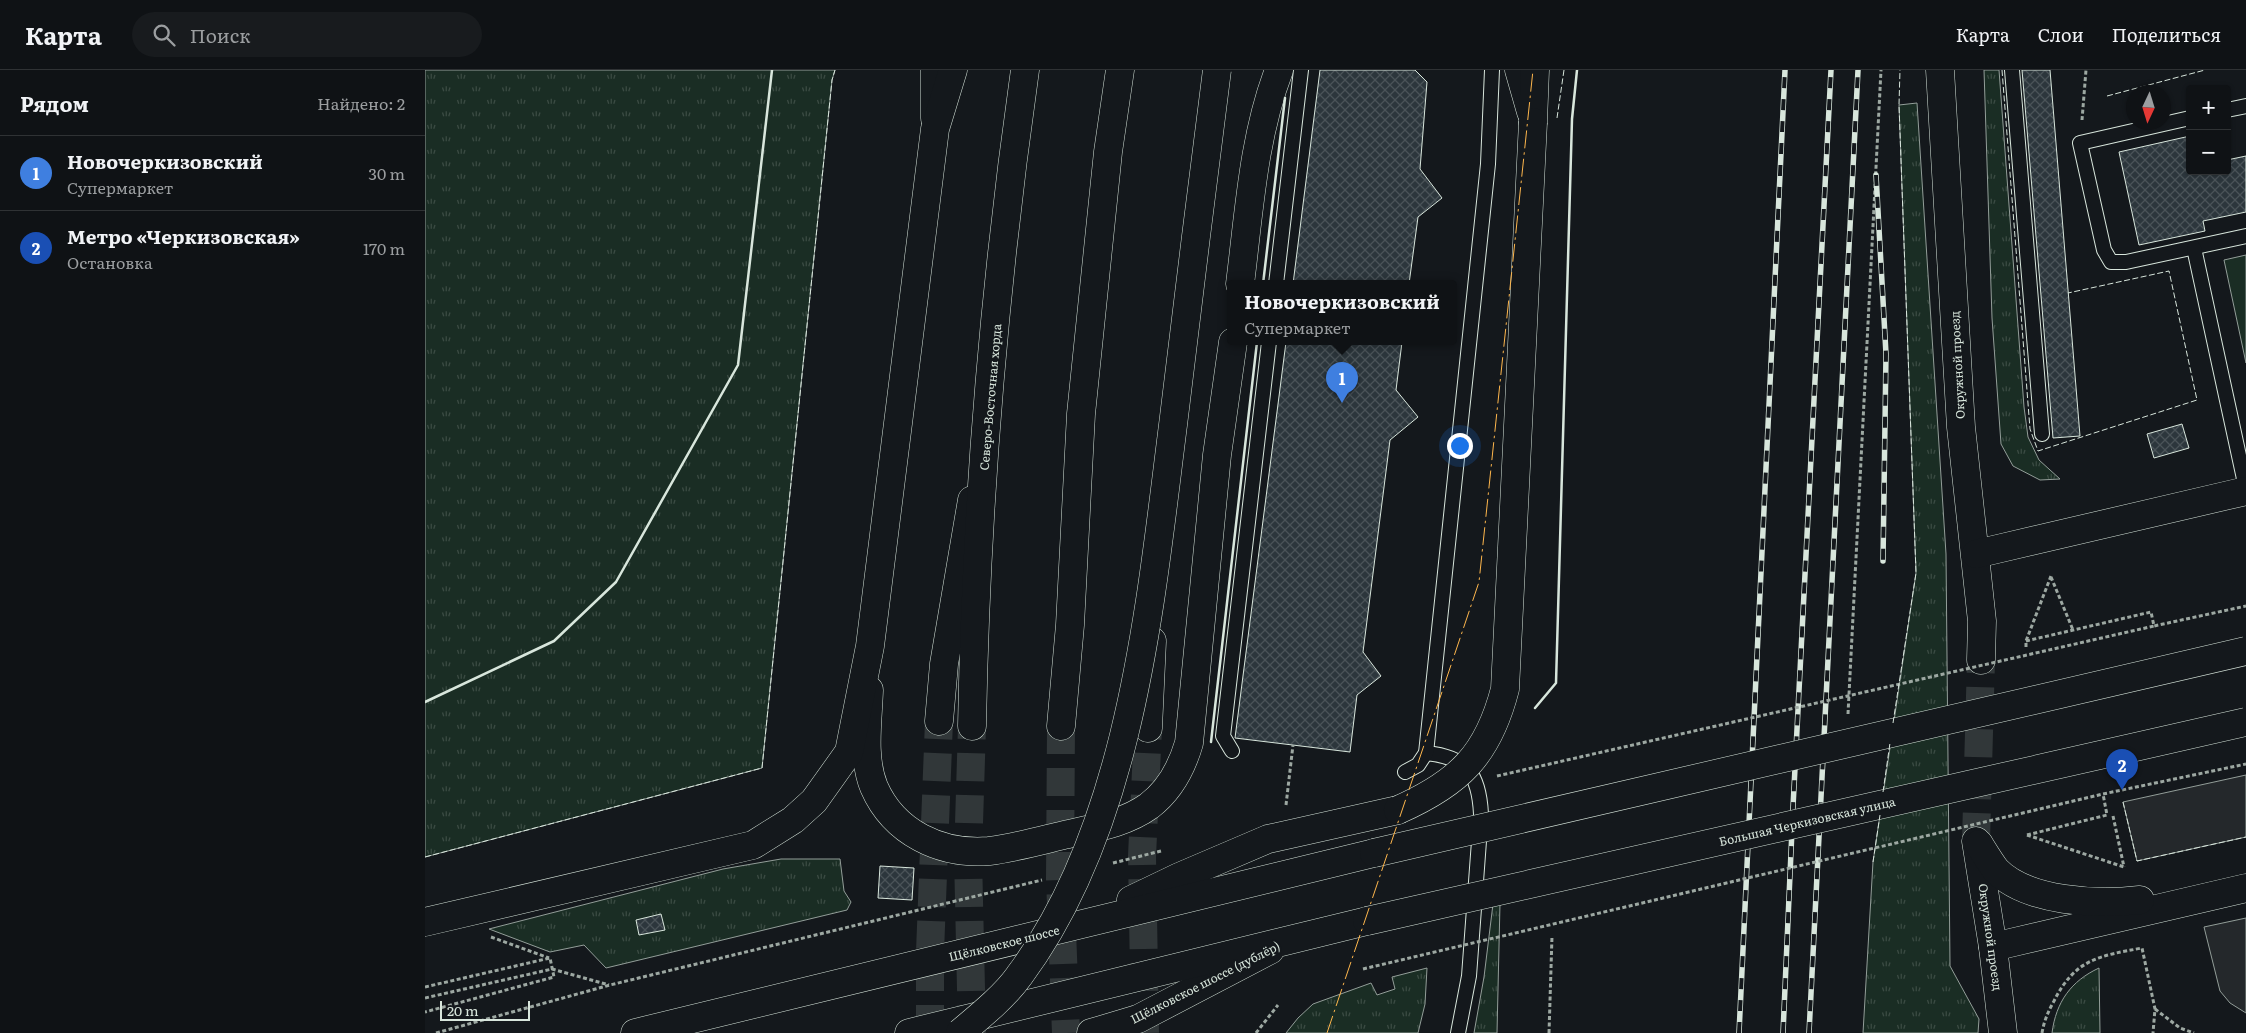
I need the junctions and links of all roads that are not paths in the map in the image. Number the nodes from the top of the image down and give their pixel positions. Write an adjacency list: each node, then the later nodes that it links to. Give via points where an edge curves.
1 (935, 70): 19 (main road)
2 (953, 70): 19 (main road)
3 (1025, 70): 26 (main road, Северо-Восточная хорда)
4 (1120, 70): 36 (main road, via 1108,152 1081,414 1070,625)
5 (1210, 70): 16 (main road)
6 (1218, 70): 16 (main road); 48 (main road, bridge, via 1147,611 1129,712 1111,783 1086,856 1055,919 1018,978)
7 (1279, 70): 22 (main road, via 1257,148)
8 (1301, 70): 23 (lane)
9 (1492, 70): 39 (lane, via 1488,164)
10 (1519, 70): 18 (main road)
11 (1535, 70): 18 (main road)
12 (1940, 70): 29 (main road, Окружной проезд, via 1961,427)
13 (2012, 70): 27 (lane)
14 (2246, 106): 15 (lane)
15 (2231, 109)
16 (1207, 113): 37 (main road, via 1153,610)
17 (2186, 119): 21 (lane, via 2080,143 2104,250 2111,262)
18 (1533, 122): 43 (main road, bridge, via 1505,690 1491,733 1466,768 1425,798 1398,810 1268,840)
19 (935, 129): 30 (main road)
20 (2246, 236): 21 (lane)
21 (2194, 248): 28 (lane)
22 (1240, 280)
23 (1276, 280)
24 (1233, 345): 30 (main road, via 1217,455 1191,734 1184,761 1175,777 1150,805 1117,822 1006,848 969,851 942,848 925,841 895,818 874,787 869,769)
25 (1269, 345): 38 (lane, via 1223,736)
26 (988, 404): 33 (main road, via 944,664); 35 (main road, Северо-Восточная хорда, via 974,623)
27 (2042, 434)
28 (2246, 490): 29 (main road)
29 (1976, 554): 32 (main road, Окружной проезд, via 1982,621)
30 (870, 646): 42 (main road, via 849,752 814,801 793,820 753,845)
31 (2246, 651): 43 (main road, Щёлковское шоссе, bridge)
32 (1981, 660)
33 (939, 721)
34 (2246, 722): 44 (main road, Большая Черкизовская улица, bridge)
35 (973, 726)
36 (1061, 726)
37 (1148, 728)
38 (1232, 751)
39 (1426, 753): 40 (lane, via 1418,765); 50 (lane, via 1456,759 1469,769 1480,794 1469,976)
40 (1405, 772)
41 (2246, 888): 45 (main road); 45 (main road, Окружной проезд, via 2131,901 2085,901 2048,896 2017,885 1997,870 1977,841)
42 (425, 922)
43 (1077, 925): 46 (main road, Щёлковское шоссе)
44 (1290, 939): 47 (main road); 49 (main road, Щёлковское шоссе (дублёр), via 1138,1019)
45 (1993, 947): 51 (main road, Окружной проезд)
46 (635, 1033)
47 (909, 1033)
48 (960, 1033)
49 (1091, 1033)
50 (1458, 1033)
51 (2003, 1033)

